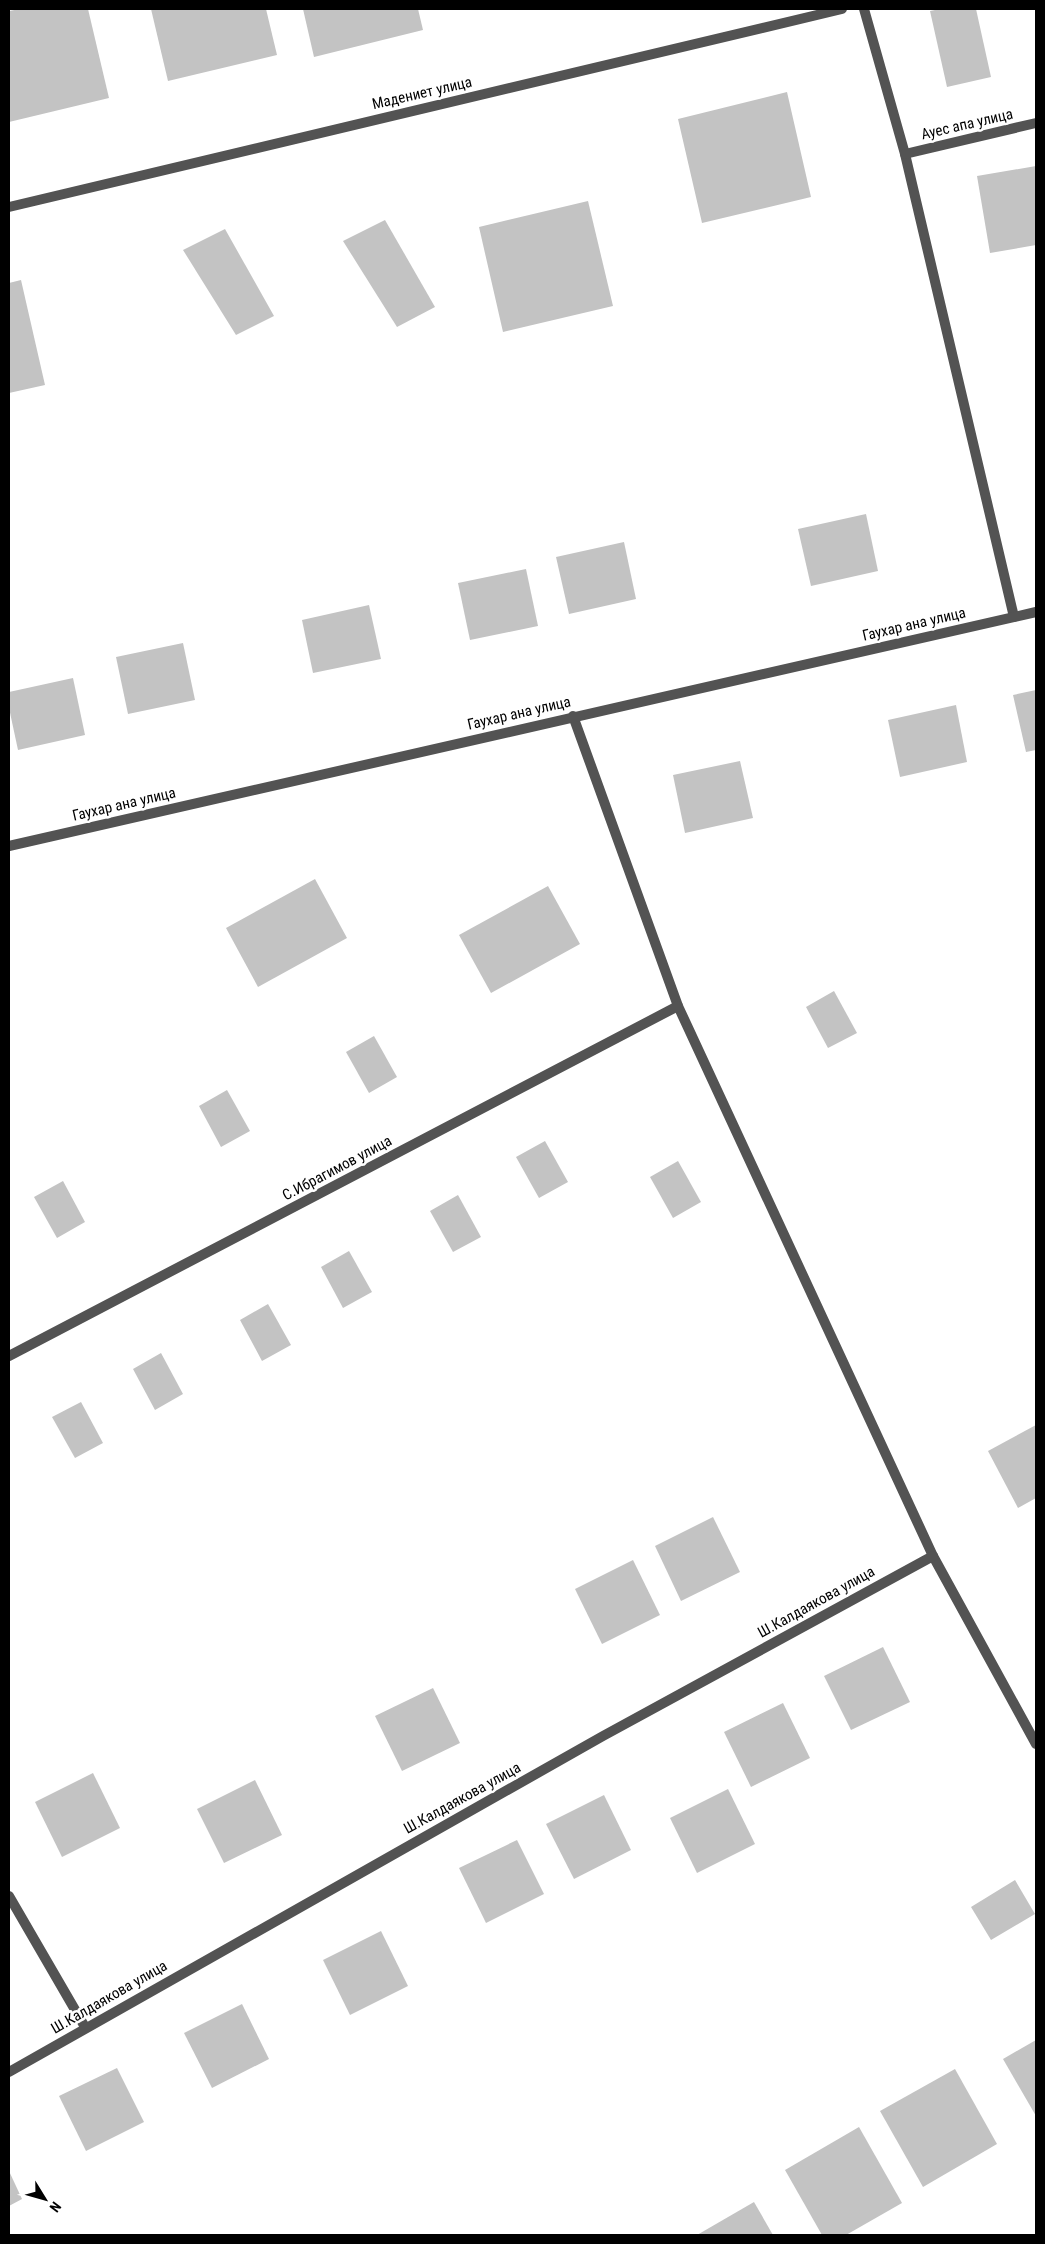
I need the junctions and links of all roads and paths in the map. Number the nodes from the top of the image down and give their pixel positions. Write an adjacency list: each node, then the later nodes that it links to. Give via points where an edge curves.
1 (842, 9): 5 (street, Мадениет улица)
2 (864, 9): 4 (street)
3 (1036, 123): 4 (street, Ауес апа улица)
4 (905, 154): 7 (street)
5 (9, 207)
6 (1036, 612): 7 (street, Гаухар ана улица)
7 (1014, 617): 8 (street, Гаухар ана улица)
8 (573, 716): 9 (street, Гаухар ана улица); 10 (street)
9 (9, 846)
10 (678, 1006): 11 (street, С.Ибрагимов улица); 12 (street)
11 (9, 1356)
12 (933, 1556): 13 (street); 15 (street, Ш.Калдаякова улица, via 603,1736)
13 (1036, 1744)
14 (9, 1896): 15 (street)
15 (85, 2027): 16 (street, Ш.Калдаякова улица)
16 (9, 2072)

